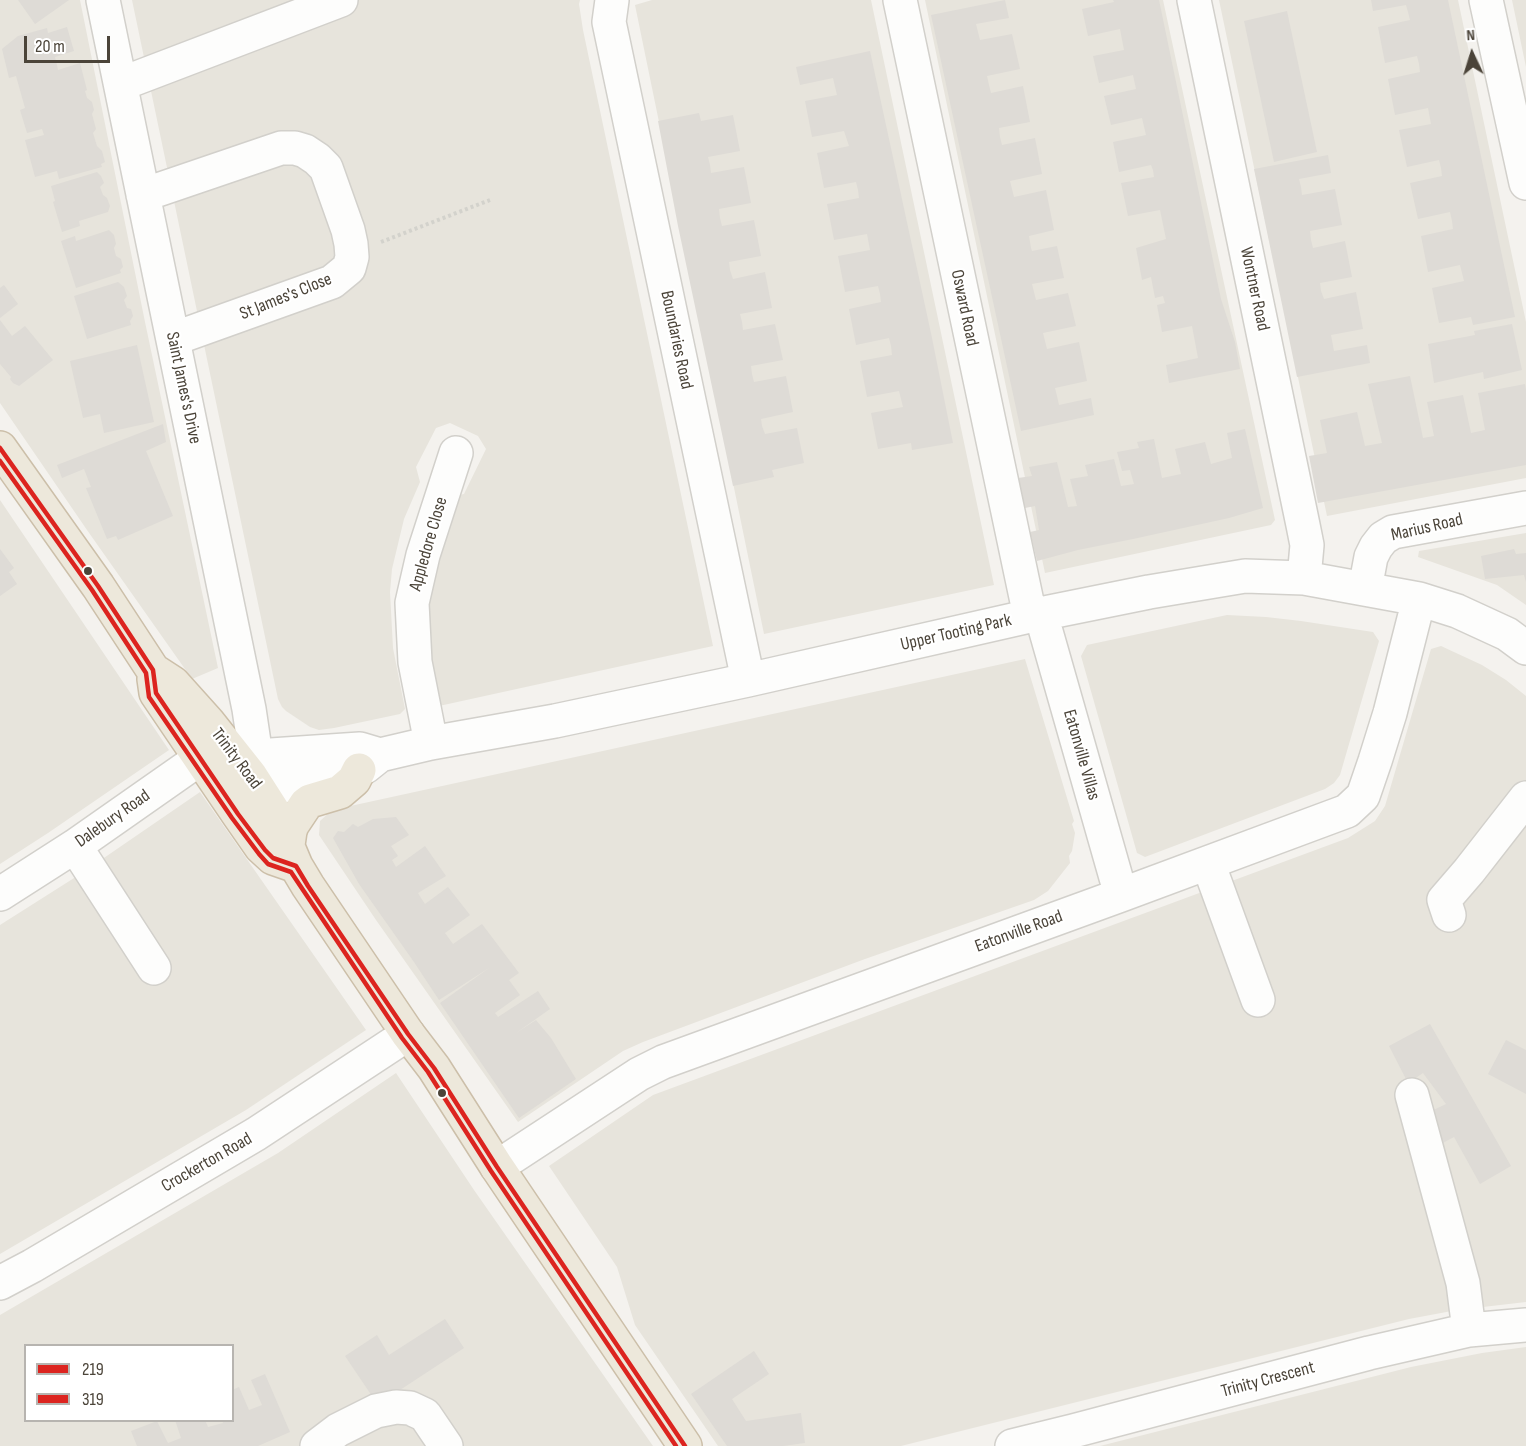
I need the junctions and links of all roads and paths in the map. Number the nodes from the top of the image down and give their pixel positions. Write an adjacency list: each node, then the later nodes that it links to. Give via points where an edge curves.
1 (103, 0): 7 (street, Saint James's Drive)
2 (341, 0): 7 (street)
3 (612, 0): 21 (street, Boundaries Road, via 609,22)
4 (900, 0): 19 (street, Osward Road)
5 (1194, 0): 16 (street, Wontner Road, via 1307,545)
6 (1486, 0): 8 (street)
7 (120, 84): 9 (street, Saint James's Drive)
8 (1526, 183)
9 (143, 195): 11 (street, via 281,148 295,148 326,168); 12 (street, Saint James's Drive)
10 (490, 200): 11 (path)
11 (352, 250): 12 (street, St James's Close, via 349,268 332,282)
12 (173, 339): 25 (street, Saint James's Drive, via 245,690)
13 (0, 448): 23 (highway, Trinity Road, via 153,670 156,693)
14 (456, 453): 22 (street, Appledore Close, via 412,603 414,662)
15 (1526, 508): 17 (street, Marius Road, via 1393,532 1383,538 1371,557)
16 (1304, 578): 17 (street, Upper Tooting Park); 19 (street, Upper Tooting Park, via 1234,577)
17 (1365, 589): 18 (street, Upper Tooting Park)
18 (1419, 600): 20 (street, Upper Tooting Park, via 1457,611 1507,634); 29 (street, Eatonville Road, via 1390,713 1363,796 1347,811)
19 (1035, 615): 21 (street, Upper Tooting Park); 31 (street, Eatonville Villas)
20 (1526, 648)
21 (748, 680): 22 (street, Upper Tooting Park)
22 (431, 743): 24 (street, Upper Tooting Park)
23 (213, 760): 25 (street, Upper Tooting Park); 27 (street, Dalebury Road); 28 (highway, Trinity Road, via 261,847 273,858)
24 (369, 762): 25 (street, Upper Tooting Park, via 313,783 280,786); 28 (highway, via 340,792 306,804 291,828)
25 (255, 772): 28 (highway, Trinity Road)
26 (1526, 798): 32 (street, via 1444,900)
27 (75, 846): 30 (street, Dalebury Road); 33 (street)
28 (292, 856): 35 (highway, Trinity Road)
29 (1208, 862): 31 (street, Eatonville Road); 34 (street)
30 (0, 894)
31 (1121, 895): 37 (street, Eatonville Road, via 663,1062)
32 (1449, 915)
33 (154, 968)
34 (1258, 1000)
35 (408, 1034): 37 (highway, Trinity Road); 38 (street, Crockerton Road, via 256,1134)
36 (1412, 1095): 40 (street, via 1463,1282)
37 (497, 1167): 43 (highway, Trinity Road)
38 (0, 1283)
39 (1526, 1325): 40 (street, Trinity Crescent)
40 (1469, 1330): 44 (street, Trinity Crescent)
41 (317, 1446): 42 (street, via 338,1430 376,1411 396,1407 425,1415)
42 (446, 1446)
43 (685, 1446)
44 (1012, 1446)

